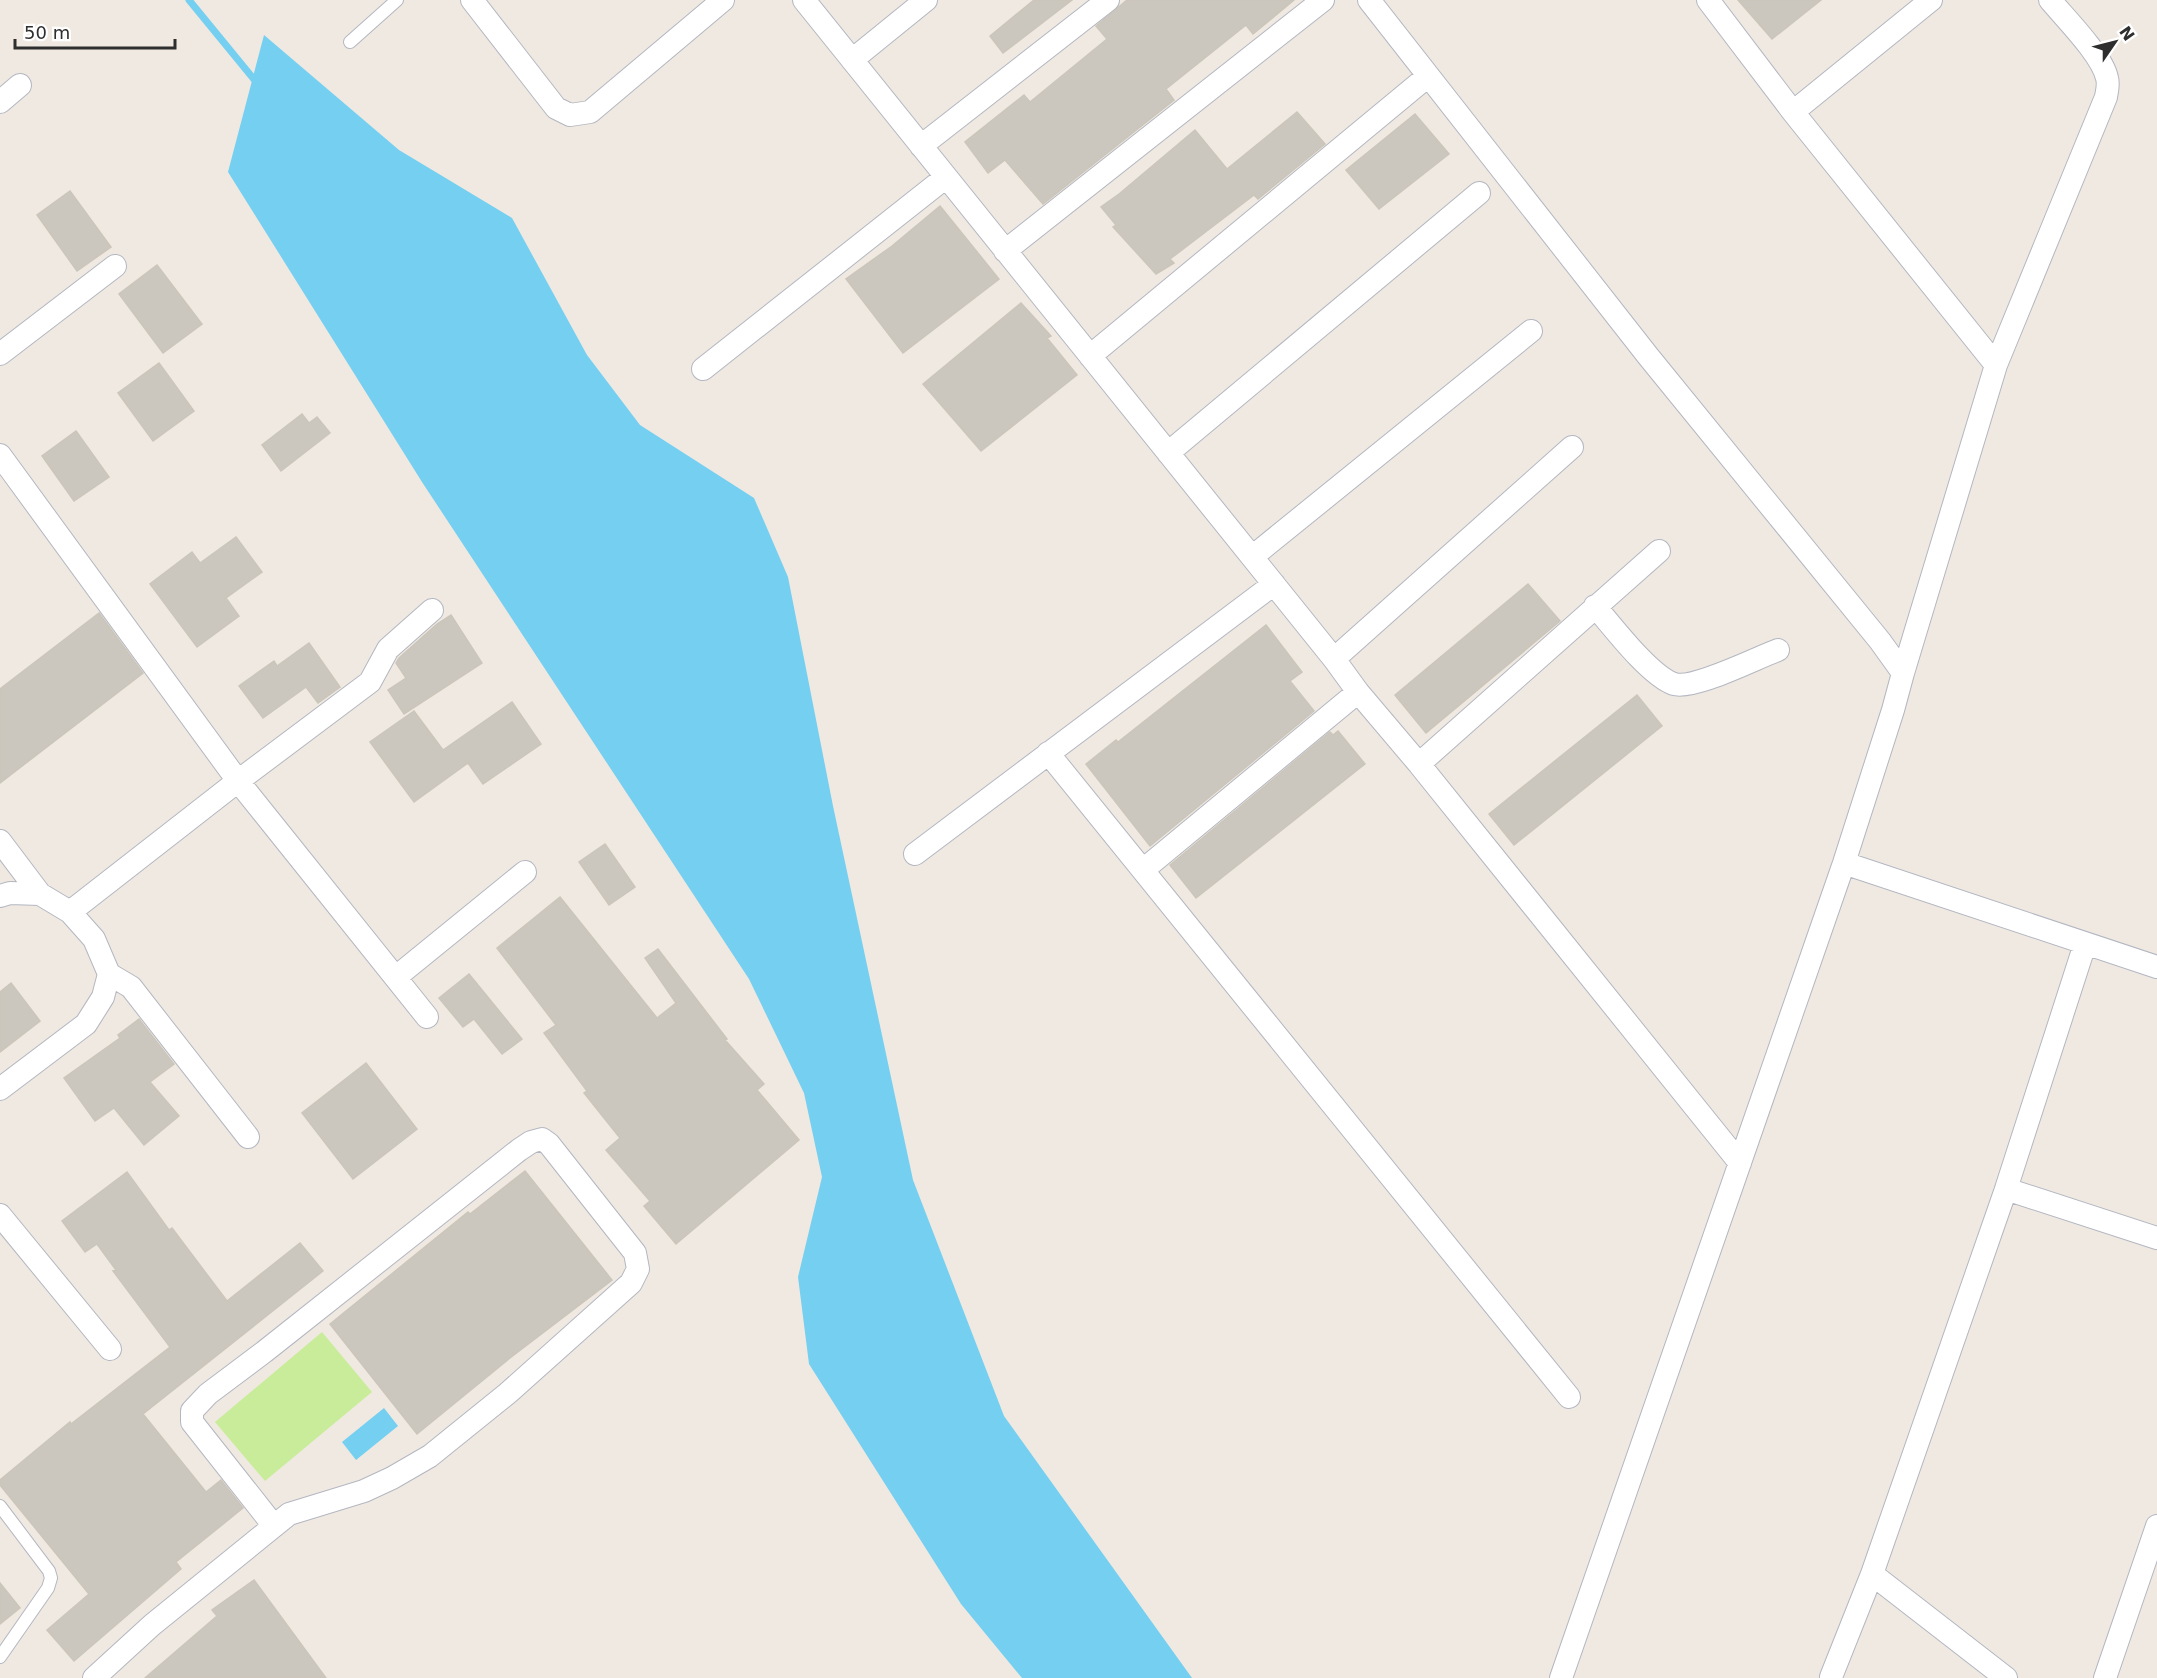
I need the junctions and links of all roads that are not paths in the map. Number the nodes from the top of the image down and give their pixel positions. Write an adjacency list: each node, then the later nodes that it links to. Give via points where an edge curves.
1 (397, 0): 12 (lane)
2 (472, 0): 3 (street, via 556,108 570,115 590,112)
3 (723, 0)
4 (804, 0): 13 (street)
5 (926, 0): 13 (street)
6 (1108, 0): 18 (street)
7 (1323, 0): 21 (street)
8 (1369, 0): 14 (street)
9 (1708, 0): 17 (street)
10 (1931, 0): 17 (street)
11 (2050, 0): 26 (street, via 2097,57 2108,86)
12 (350, 42)
13 (852, 60): 18 (street)
14 (1428, 76): 25 (street); 38 (street)
15 (20, 85): 16 (street)
16 (0, 102)
17 (1793, 112): 26 (street)
18 (921, 146): 19 (street)
19 (946, 177): 21 (street); 27 (street)
20 (1479, 193): 29 (street)
21 (1005, 251): 25 (street)
22 (115, 266): 24 (street)
23 (1531, 331): 32 (street)
24 (0, 354)
25 (1090, 356): 29 (street)
26 (1996, 365): 38 (street)
27 (703, 369)
28 (1572, 447): 37 (street)
29 (1168, 453): 32 (street)
30 (0, 455): 42 (street)
31 (1659, 551): 34 (street)
32 (1252, 557): 33 (street)
33 (1274, 584): 37 (street); 40 (street)
34 (1595, 606): 36 (street, via 1657,675 1675,684 1696,683); 41 (street)
35 (432, 610): 42 (street, via 388,649 370,682)
36 (1778, 650)
37 (1334, 659): 39 (street)
38 (1903, 673): 45 (street)
39 (1359, 692): 41 (street); 46 (street)
40 (1048, 753): 44 (street); 46 (street)
41 (1419, 764): 58 (street)
42 (238, 781): 50 (street); 54 (street)
43 (0, 841): 48 (street)
44 (915, 854)
45 (1844, 863): 51 (street); 58 (street)
46 (1143, 870): 63 (street)
47 (525, 872): 54 (street)
48 (40, 894): 49 (street); 50 (street)
49 (0, 896)
50 (70, 912): 53 (street, via 94,939)
51 (2085, 944): 52 (street); 59 (street)
52 (2157, 968)
53 (109, 974): 56 (street, via 104,997 86,1024); 57 (street, via 131,987)
54 (396, 977): 55 (street)
55 (427, 1017)
56 (0, 1089)
57 (248, 1137)
58 (1740, 1163): 71 (street)
59 (2006, 1189): 61 (street); 67 (street)
60 (0, 1215): 62 (street)
61 (2157, 1238)
62 (110, 1349)
63 (1569, 1397)
64 (0, 1506): 68 (lane, via 51,1578)
65 (274, 1526): 65 (street, via 290,1514 364,1491 430,1456 508,1393 631,1283 638,1269 635,1253 542,1139 519,1150 208,1394 192,1411 192,1422); 70 (street, via 152,1624)
66 (2157, 1526): 73 (street)
67 (1872, 1574): 69 (street); 72 (street)
68 (0, 1657)
69 (1831, 1677)
70 (94, 1678)
71 (1561, 1678)
72 (2006, 1678)
73 (2105, 1678)

